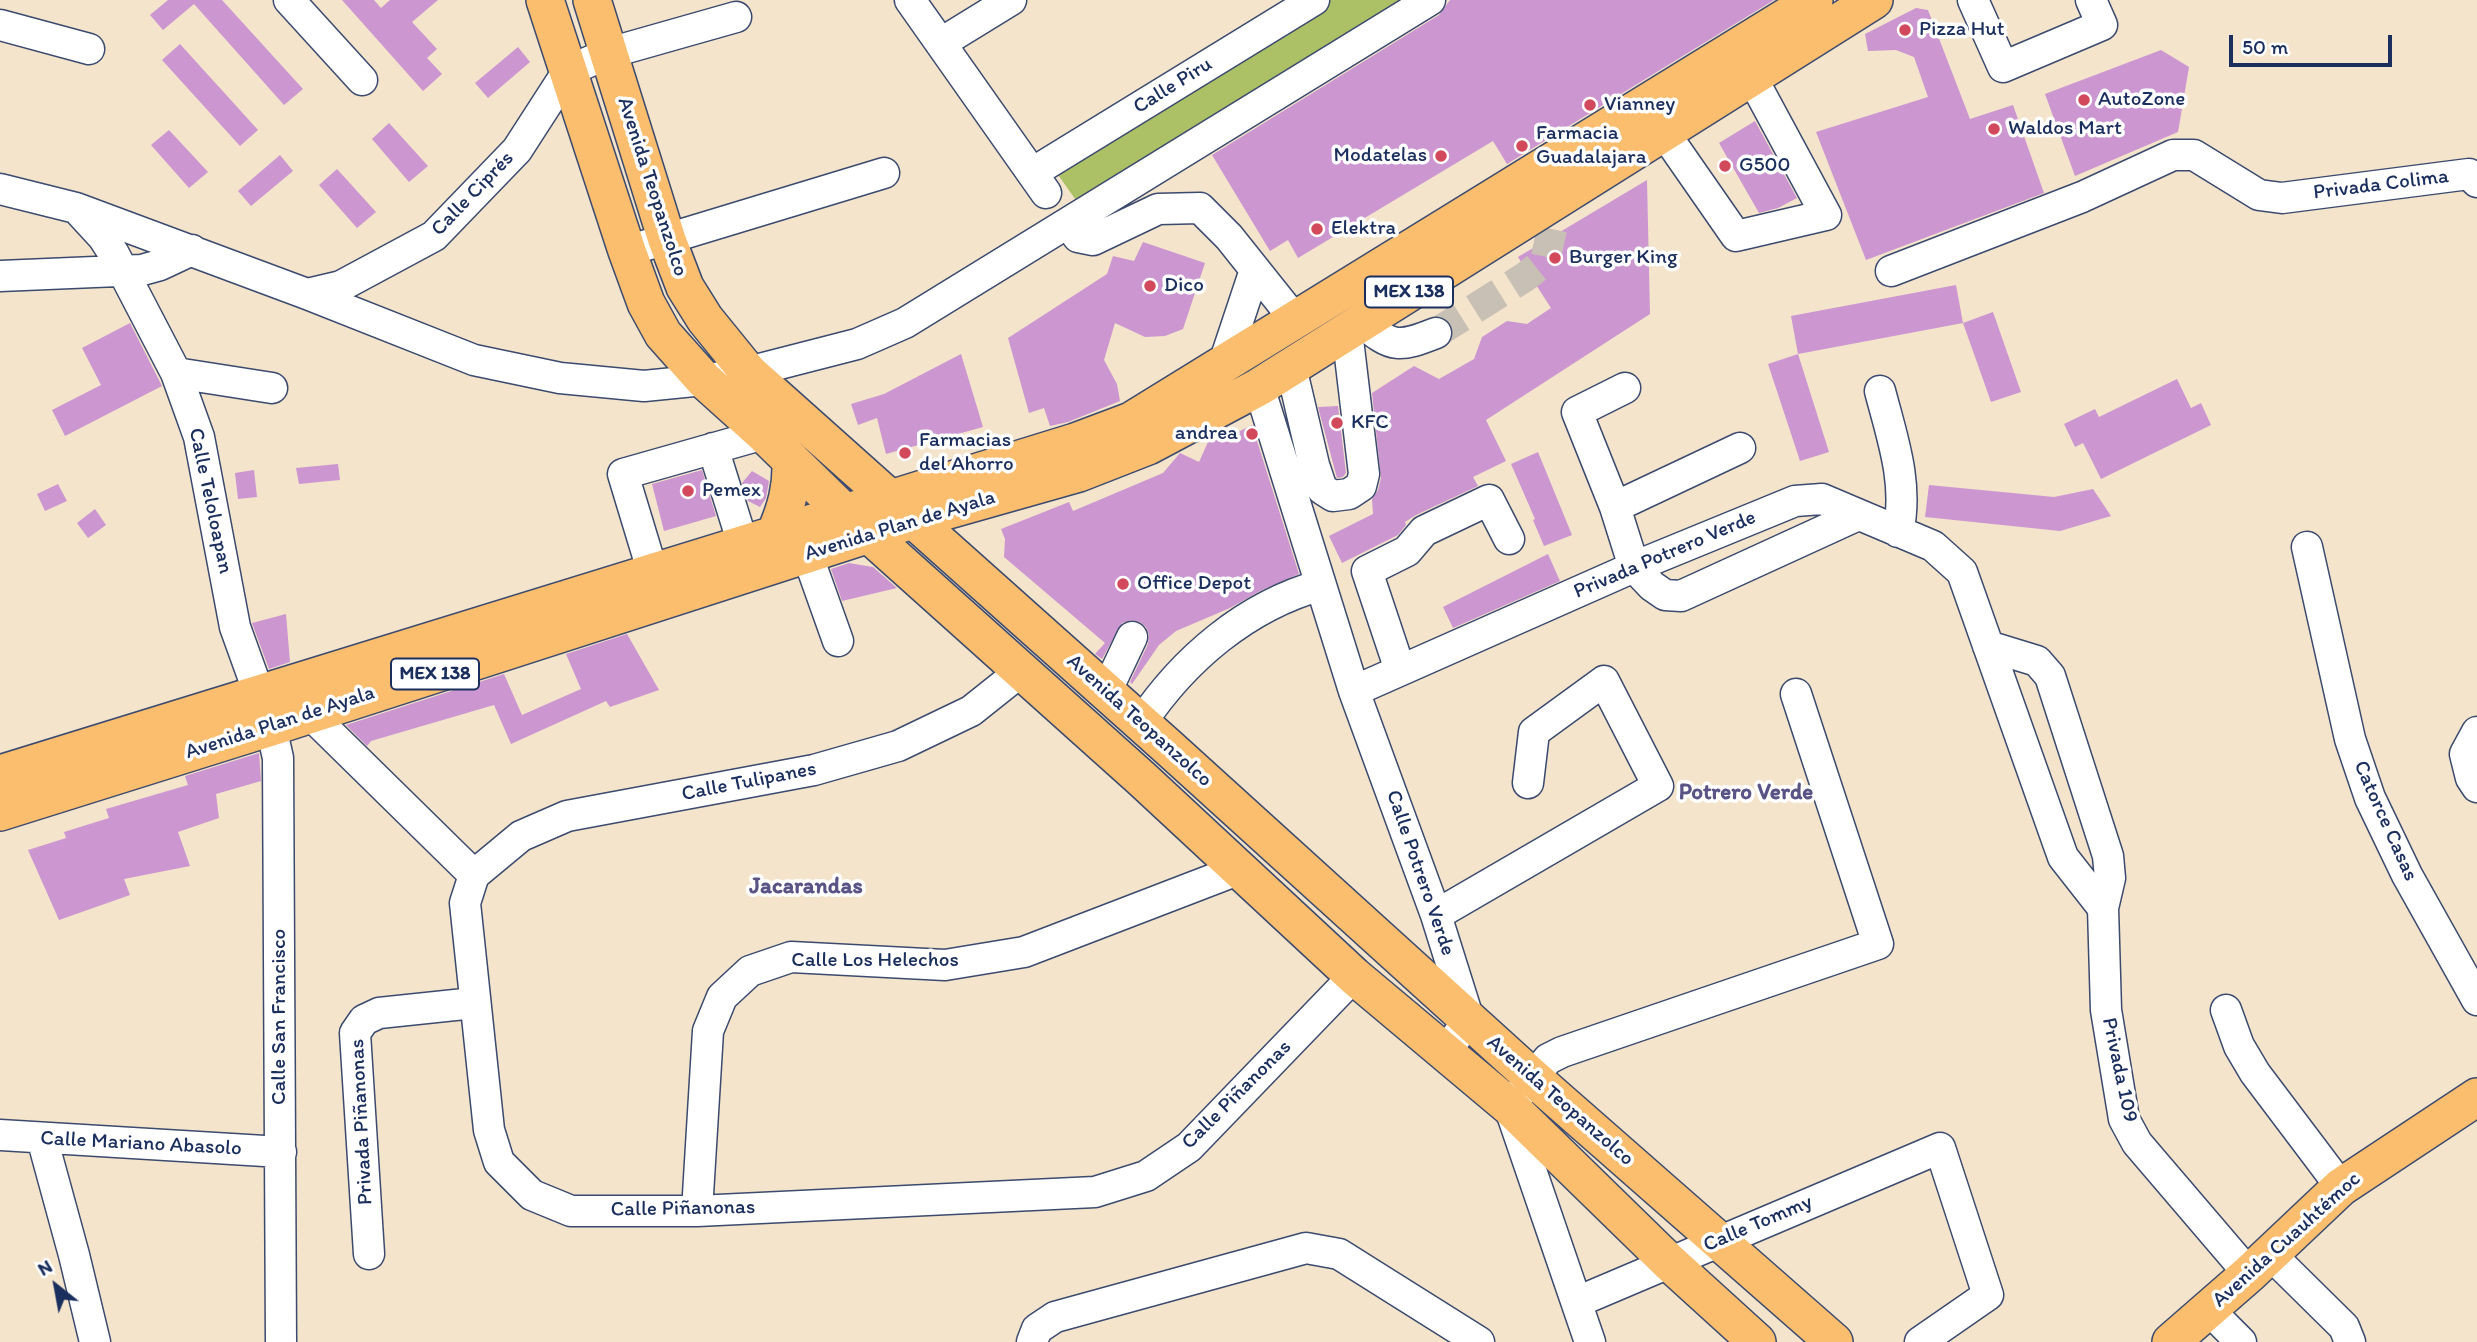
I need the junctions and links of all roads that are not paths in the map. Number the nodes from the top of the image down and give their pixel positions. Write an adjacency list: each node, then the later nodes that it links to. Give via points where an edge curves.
1 (289, 0): 19 (street)
2 (910, 0): 14 (street)
3 (1012, 0): 14 (street)
4 (1314, 0): 14 (street, Calle Piru, via 1039,183)
5 (1430, 0): 25 (street)
6 (1814, 0): 34 (main road, Avenida Plan de Ayala / MEX 138)
7 (1874, 0): 18 (main road, Avenida Plan de Ayala / MEX 138)
8 (1973, 0): 9 (street, via 2003,67 2102,25)
9 (2091, 0)
10 (594, 1): 11 (street); 16 (main road, Avenida Teopanzolco)
11 (549, 10): 17 (main road, Avenida Teopanzolco)
12 (736, 17): 16 (street)
13 (0, 25): 15 (street)
14 (941, 43)
15 (89, 49)
16 (609, 53): 17 (street); 26 (main road, Avenida Teopanzolco)
17 (568, 71): 28 (main road, Avenida Teopanzolco); 33 (street, Calle Ciprés, via 517,150 434,236 341,286)
18 (1751, 76): 20 (main road, Avenida Plan de Ayala / MEX 138); 20 (street, via 1826,215 1735,236)
19 (362, 80)
20 (1663, 131): 35 (main road, Avenida Plan de Ayala / MEX 138, via 1550,217)
21 (884, 173): 26 (street)
22 (2477, 182): 30 (street, Privada Colima, via 2469,174 2282,198 2259,195 2194,155 2173,155 2082,197)
23 (0, 189): 24 (street)
24 (76, 208): 27 (street); 31 (street, Calle Teloloapan, via 103,237)
25 (1068, 223): 29 (street, via 1078,237 1093,240 1158,209 1200,208); 39 (street, via 905,323 857,344)
26 (667, 240): 28 (street); 39 (main road, Avenida Teopanzolco, via 685,287)
27 (192, 250): 31 (street, via 160,265); 33 (street)
28 (627, 251): 41 (main road, Avenida Teopanzolco, via 663,334)
29 (1255, 270): 34 (street); 37 (street)
30 (1891, 271)
31 (124, 272): 32 (street); 40 (street, Calle Teloloapan)
32 (0, 276)
33 (307, 294): 41 (street, via 474,360 560,378 644,386)
34 (1296, 321): 37 (main road, Avenida Plan de Ayala / MEX 138)
35 (1355, 326): 36 (street, via 1381,339 1406,344); 38 (main road, Avenida Plan de Ayala / MEX 138); 38 (street, via 1364,474 1361,486 1349,494 1333,496 1322,489)
36 (1436, 333)
37 (1223, 366): 51 (main road, Avenida Plan de Ayala / MEX 138, via 1131,421)
38 (1291, 367): 42 (main road, Avenida Plan de Ayala / MEX 138)
39 (748, 372): 41 (street); 51 (main road, Avenida Teopanzolco)
40 (176, 373): 43 (street); 71 (street, Calle Teloloapan, via 199,437 235,627)
41 (704, 380): 46 (main road, Avenida Teopanzolco)
42 (1259, 387): 51 (main road, Avenida Plan de Ayala / MEX 138, via 1149,446 1079,473); 61 (street, Calle Potrero Verde)
43 (272, 388)
44 (1625, 388): 50 (street, via 1577,412)
45 (1880, 391): 54 (street, via 1897,452 1903,509)
46 (764, 434): 47 (street); 49 (main road, Avenida Teopanzolco)
47 (713, 448): 55 (street); 60 (street, via 623,474)
48 (1740, 448): 50 (street)
49 (791, 460): 53 (main road, Avenida Teopanzolco); 55 (main road, via 788,505)
50 (1615, 507): 59 (street)
51 (900, 509): 53 (main road, Avenida Plan de Ayala / MEX 138); 68 (main road, Avenida Teopanzolco)
52 (1858, 514): 54 (street, Privada Potrero Verde); 59 (street, Privada Potrero Verde, via 1822,499 1796,500); 59 (street, via 1681,596 1665,595)
53 (856, 523): 55 (main road, Avenida Plan de Ayala / MEX 138); 58 (main road, Avenida Plan de Ayala / MEX 138); 66 (main road, Avenida Teopanzolco)
54 (1898, 532): 64 (street, Privada Potrero Verde, via 1933,546 1962,572)
55 (759, 539): 60 (main road, Avenida Plan de Ayala / MEX 138)
56 (1509, 539): 65 (street, via 1489,500 1424,531 1407,551 1367,571)
57 (2307, 547): 85 (street, Catorce Casas, via 2350,739 2370,798)
58 (807, 554): 63 (street); 70 (main road, Avenida Plan de Ayala / MEX 138)
59 (1634, 567): 65 (street, Privada Potrero Verde)
60 (653, 573): 70 (main road, Avenida Plan de Ayala / MEX 138)
61 (1321, 585): 67 (street, Calle Potrero Verde); 72 (street, via 1263,607 1234,625 1199,655)
62 (1132, 637): 68 (street)
63 (838, 641)
64 (1989, 646): 82 (street, via 2063,857); 82 (street, Privada 109, via 2037,661 2050,676 2108,856 2110,878)
65 (1400, 670): 67 (street)
66 (1020, 671): 76 (main road, Avenida Teopanzolco); 81 (street, Calle Tulipanes, via 971,711 898,746 814,770 567,816 521,836)
67 (1354, 691): 83 (street, Calle Potrero Verde)
68 (1106, 692): 72 (main road, Avenida Teopanzolco)
69 (1796, 694): 90 (street, via 1878,944 1562,1052 1548,1059)
70 (305, 698): 71 (main road, Avenida Plan de Ayala / MEX 138); 81 (street)
71 (266, 711): 75 (main road, Avenida Plan de Ayala / MEX 138); 79 (main road, Avenida Plan de Ayala / MEX 138); 95 (street, Calle San Francisco, via 278,758)
72 (1140, 723): 74 (main road, Avenida Teopanzolco)
73 (2477, 732): 78 (street, via 2465,754)
74 (1168, 747): 76 (main road); 88 (main road, Avenida Teopanzolco)
75 (0, 774)
76 (1142, 779): 80 (main road, Avenida Teopanzolco)
77 (1528, 783): 83 (street, via 1534,732 1604,681 1658,786)
78 (2477, 787)
79 (0, 811)
80 (1240, 869): 84 (main road, Avenida Teopanzolco); 97 (street, Calle Los Helechos, via 1024,952 945,965 791,957 750,971 722,997 708,1031)
81 (474, 875): 86 (street, Calle Piñanonas, via 465,903)
82 (2103, 908): 101 (street, Privada 109, via 2106,1010 2124,1119 2137,1143)
83 (1436, 915): 88 (street, Calle Potrero Verde)
84 (1354, 976): 89 (main road, Avenida Teopanzolco); 97 (street, Calle Piñanonas, via 1189,1147 1146,1176 1095,1192)
85 (2477, 1000)
86 (474, 1003): 97 (street, Calle Piñanonas, via 489,1130 499,1162 531,1195 571,1211); 99 (street, Privada Piñanonas, via 379,1013 364,1020 355,1033)
87 (2226, 1010): 96 (street, via 2255,1073)
88 (1469, 1020): 89 (street); 90 (main road, Avenida Teopanzolco)
89 (1445, 1052): 92 (main road, Avenida Teopanzolco)
90 (1532, 1077): 92 (street); 98 (main road, Avenida Teopanzolco)
91 (2477, 1097): 96 (main road, Avenida Cuauhtémoc)
92 (1509, 1106): 100 (main road, Avenida Teopanzolco); 102 (street)
93 (0, 1136): 94 (street, Calle Mariano Abasolo)
94 (42, 1138): 95 (street, Calle Mariano Abasolo); 104 (street)
95 (281, 1153): 105 (street, Calle San Francisco)
96 (2341, 1187): 101 (main road, Avenida Cuauhtémoc)
97 (697, 1211)
98 (1719, 1240): 100 (street, Calle Tommy); 110 (main road, Avenida Teopanzolco); 111 (street, Calle Tommy, via 1940,1148 1988,1295)
99 (369, 1254)
100 (1669, 1262): 102 (street, Calle Tommy); 109 (main road, Avenida Teopanzolco)
101 (2260, 1264): 103 (main road, Avenida Cuauhtémoc); 114 (street, Privada 109, via 2344,1327)
102 (1577, 1302): 108 (street)
103 (2209, 1310): 112 (main road, Avenida Cuauhtémoc); 113 (street)
104 (95, 1342)
105 (281, 1342)
106 (1032, 1342): 107 (street, via 1037,1329 1055,1317 1306,1248 1339,1254)
107 (1479, 1342)
108 (1590, 1342)
109 (1757, 1342)
110 (1834, 1342)
111 (1920, 1342)
112 (2171, 1342)
113 (2241, 1342)
114 (2350, 1342)

